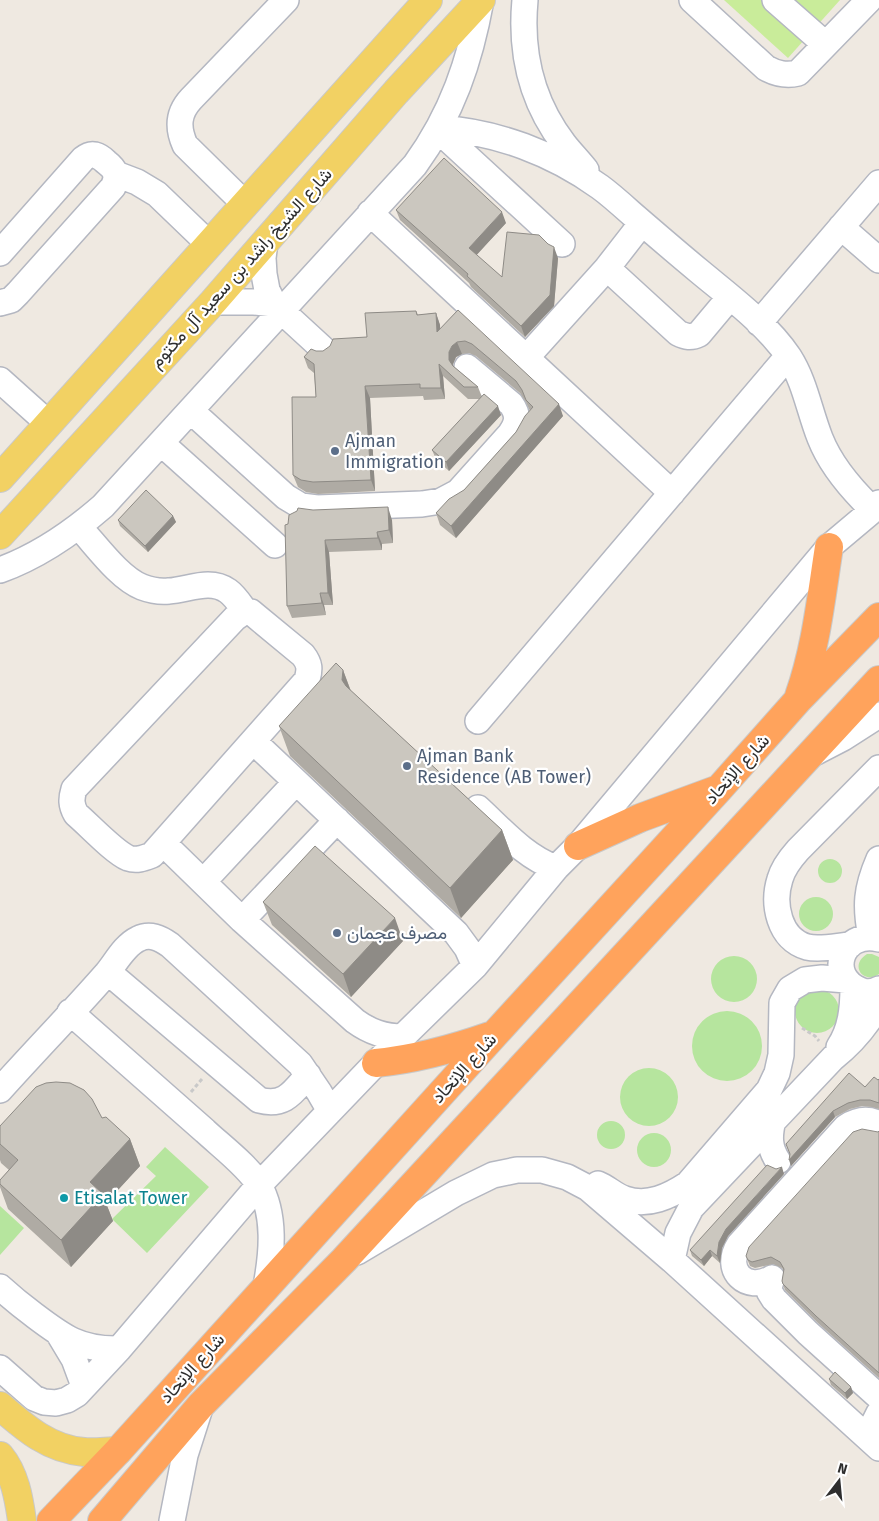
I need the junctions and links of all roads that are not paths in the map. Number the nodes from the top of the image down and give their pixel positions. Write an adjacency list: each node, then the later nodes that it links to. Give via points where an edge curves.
1 (286, 0): 17 (street, via 188,102 180,115 179,126 185,145)
2 (456, 0): 10 (main road, via 418,48)
3 (481, 0): 10 (main road, شارع الشيخ راشد بن سعيد آل مكتوم); 11 (street, via 476,29)
4 (525, 0): 16 (street, via 524,48 538,100 564,145)
5 (692, 0): 9 (street, via 775,73 798,73)
6 (775, 0): 9 (street)
7 (424, 3): 17 (main road)
8 (857, 4): 9 (street)
9 (826, 44)
10 (396, 92): 21 (main road, شارع الشيخ راشد بن سعيد آل مكتوم)
11 (454, 96): 12 (street); 13 (street)
12 (438, 129): 13 (street); 18 (street, via 415,165); 23 (street)
13 (484, 134): 16 (street, via 544,154)
14 (116, 174): 22 (street, via 157,194); 24 (street, via 114,168 96,155 83,158); 29 (street, via 113,186 18,293)
15 (879, 183): 20 (street)
16 (601, 188): 19 (street)
17 (245, 204): 22 (main road)
18 (370, 213): 30 (street); 34 (street)
19 (642, 223): 26 (street); 27 (street)
20 (841, 227): 25 (street); 31 (street)
21 (265, 242): 28 (main road, شارع الشيخ راشد بن سعيد آل مكتوم); 30 (street, via 263,258 267,290)
22 (209, 244): 38 (main road)
23 (562, 244)
24 (0, 253)
25 (879, 260)
26 (607, 268): 27 (street, via 684,336 699,334); 34 (street)
27 (730, 298): 31 (street)
28 (213, 302): 30 (street, via 233,301); 44 (main road, شارع الشيخ راشد بن سعيد آل مكتوم)
29 (0, 303)
30 (278, 308): 32 (street); 37 (street)
31 (759, 323): 33 (street)
32 (323, 350)
33 (788, 356): 41 (street); 42 (street, via 802,382 820,439 834,465 852,489)
34 (526, 358): 41 (street)
35 (467, 367): 37 (street, via 511,404 518,419 516,427 458,492 441,501 317,508 301,506 286,497)
36 (0, 380): 38 (street)
37 (191, 411): 39 (street)
38 (48, 423): 40 (main road)
39 (161, 443): 43 (street, via 103,506); 45 (street)
40 (0, 478)
41 (672, 493): 53 (street)
42 (876, 507): 46 (street)
43 (79, 527): 47 (street, via 30,557); 48 (street, via 120,572 142,587 168,591 209,584 218,586 233,595)
44 (0, 535)
45 (275, 545)
46 (829, 547): 51 (highway, via 814,645); 62 (street)
47 (0, 570)
48 (245, 611): 54 (street, via 252,612 302,655 310,671 307,680); 61 (street, via 74,789 71,797 76,814 130,858 152,855)
49 (879, 617): 51 (highway, شارع الإتحاد)
50 (879, 680): 55 (highway, شارع الإتحاد)
51 (798, 700): 58 (highway, شارع الإتحاد)
52 (879, 715): 55 (street, شارع الإتحاد)
53 (478, 721)
54 (253, 741): 57 (street); 61 (street)
55 (811, 755): 86 (highway, شارع الإتحاد)
56 (879, 768): 67 (street, via 787,863 777,896 783,928 793,940 808,947 824,948)
57 (296, 782): 60 (street); 65 (street)
58 (719, 789): 62 (highway, via 640,818); 74 (highway, شارع الإتحاد)
59 (462, 793): 64 (street, via 528,854)
60 (337, 820): 66 (street); 68 (street, via 456,933)
61 (163, 843): 65 (street)
62 (578, 846): 64 (street)
63 (879, 859): 67 (street, via 867,897)
64 (556, 868): 68 (street)
65 (203, 882): 66 (street)
66 (242, 920): 75 (street, via 355,1022 378,1034)
67 (867, 940): 70 (street, via 844,952 842,971)
68 (475, 966): 75 (street)
69 (108, 972): 73 (street); 78 (street, via 259,1100 279,1102); 78 (street, via 138,938 147,936 163,940 288,1052)
70 (849, 984): 71 (street, via 864,992); 76 (street, via 853,1006 849,1025); 84 (street, via 822,978 805,980 790,989 782,1003 781,1055 769,1090 688,1184 673,1194 640,1202 625,1199 590,1181)
71 (879, 989)
72 (879, 1003): 76 (street, via 860,1034)
73 (70, 1012): 79 (street); 85 (street, via 246,1169)
74 (494, 1035): 77 (highway, via 425,1056); 88 (highway, شارع الإتحاد)
75 (403, 1037): 77 (street)
76 (833, 1058): 81 (street)
77 (376, 1062): 80 (street)
78 (310, 1077): 80 (street, via 326,1090)
79 (0, 1090)
80 (336, 1104): 85 (street)
81 (773, 1120): 83 (street); 83 (street, via 771,1146 776,1164)
82 (879, 1124): 94 (street, via 860,1120 846,1127 739,1245 733,1259 737,1274 743,1279 758,1283 772,1278 769,1292 774,1299)
83 (739, 1157): 87 (street, via 688,1214 678,1233)
84 (567, 1177): 86 (street, via 542,1170 517,1170 493,1176 456,1193); 87 (street, via 588,1188)
85 (259, 1185): 88 (street, via 270,1215 270,1263); 91 (street)
86 (344, 1260): 96 (highway, شارع الإتحاد)
87 (672, 1260): 95 (street)
88 (266, 1286): 99 (highway, شارع الإتحاد)
89 (0, 1287): 90 (street)
90 (59, 1334): 91 (street, via 88,1346); 93 (street, via 74,1359)
91 (119, 1349): 93 (street)
92 (0, 1368): 93 (street, via 34,1398 44,1402 67,1400)
93 (84, 1386)
94 (876, 1403): 95 (street, via 847,1408); 98 (street)
95 (831, 1404): 98 (street)
96 (202, 1405): 103 (highway, شارع الإتحاد); 104 (street, via 185,1455)
97 (0, 1406): 99 (main road, via 32,1434 49,1443 85,1452)
98 (874, 1444)
99 (118, 1451): 102 (highway, شارع الإتحاد)
100 (0, 1456): 101 (main road, via 14,1482)
101 (22, 1521)
102 (51, 1521)
103 (102, 1521)
104 (172, 1521)

